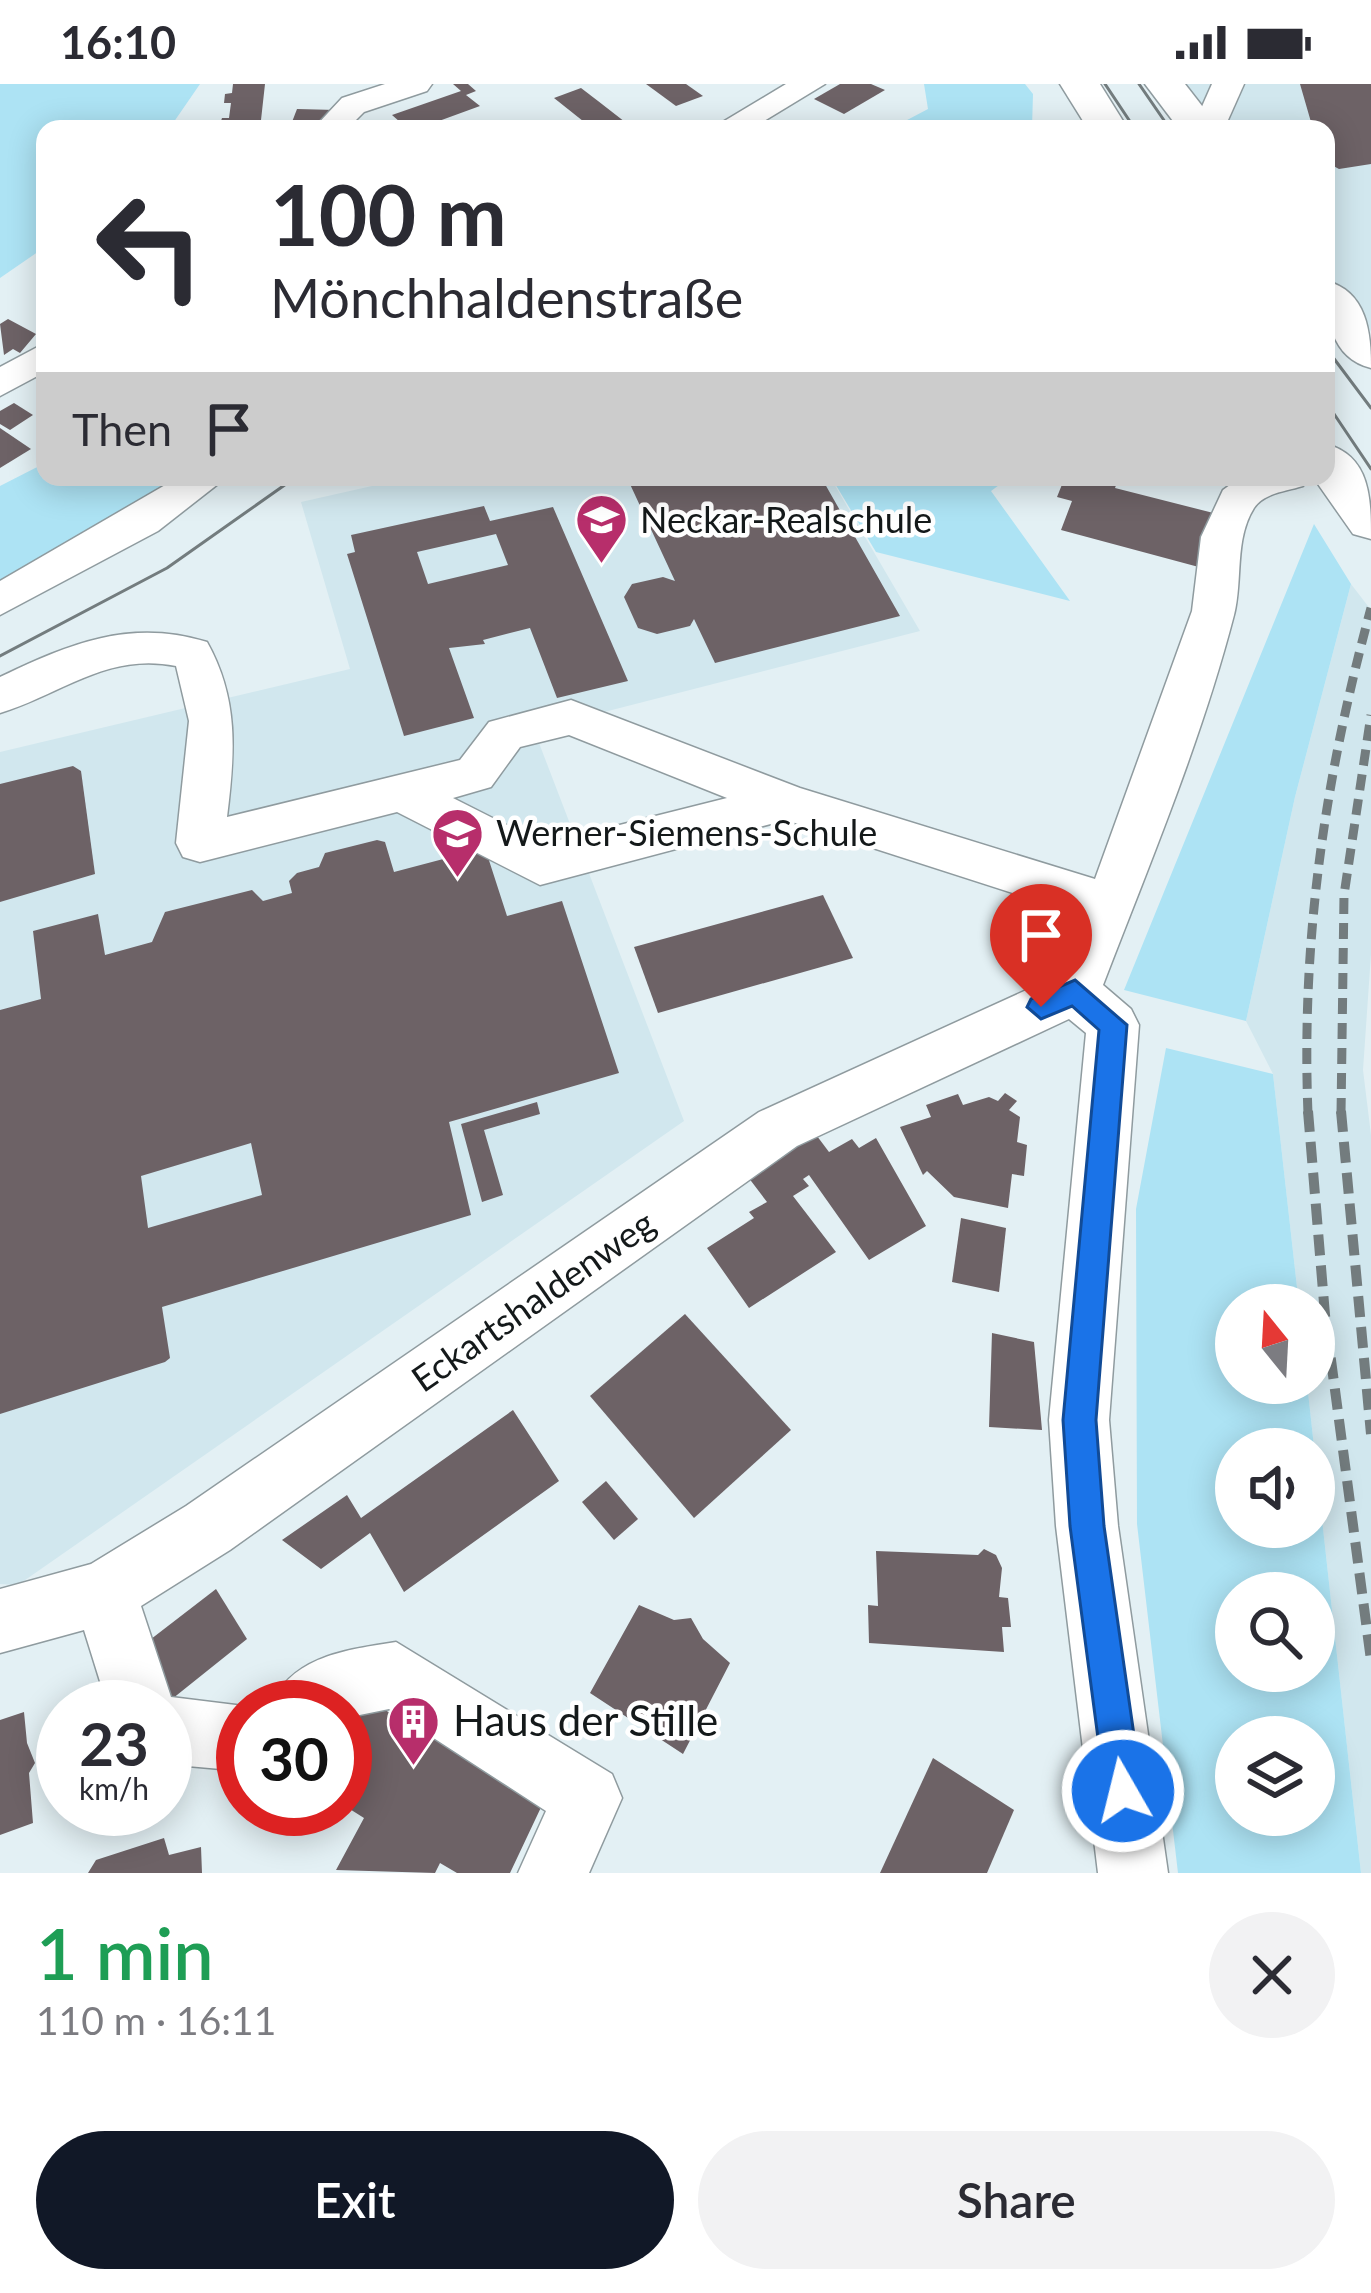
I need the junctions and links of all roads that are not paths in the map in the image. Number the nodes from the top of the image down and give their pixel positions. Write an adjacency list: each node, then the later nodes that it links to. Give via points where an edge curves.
1 (416, 84): 6 (street)
2 (809, 84): 8 (street)
3 (1080, 84): 9 (main road)
4 (1166, 84): 10 (main road)
5 (1228, 84): 11 (street)
6 (354, 95): 7 (street)
7 (336, 120)
8 (743, 120)
9 (1102, 120)
10 (1196, 120)
11 (1209, 120)
12 (1335, 306): 13 (main road)
13 (1371, 354)
14 (36, 362): 15 (street)
15 (0, 384)
16 (193, 486): 18 (street)
17 (1283, 486): 22 (street, via 1250,488 1237,500 1222,537 1214,611)
18 (0, 600)
19 (0, 696): 20 (street, via 112,647 147,642 191,653 213,709 200,843)
20 (401, 792): 21 (street, via 540,865); 21 (street, via 475,774 505,734 571,717)
21 (786, 802): 22 (street)
22 (1112, 905): 23 (street)
23 (1075, 992): 24 (street, Eckartshaldenweg, via 778,1129 208,1528); 28 (street, via 1113,1025 1079,1420)
24 (104, 1592): 25 (street, Eckartshaldenweg); 26 (street)
25 (0, 1621)
26 (132, 1680)
27 (363, 1680): 29 (street, via 395,1675 588,1798)
28 (1124, 1860)
29 (553, 1873)

